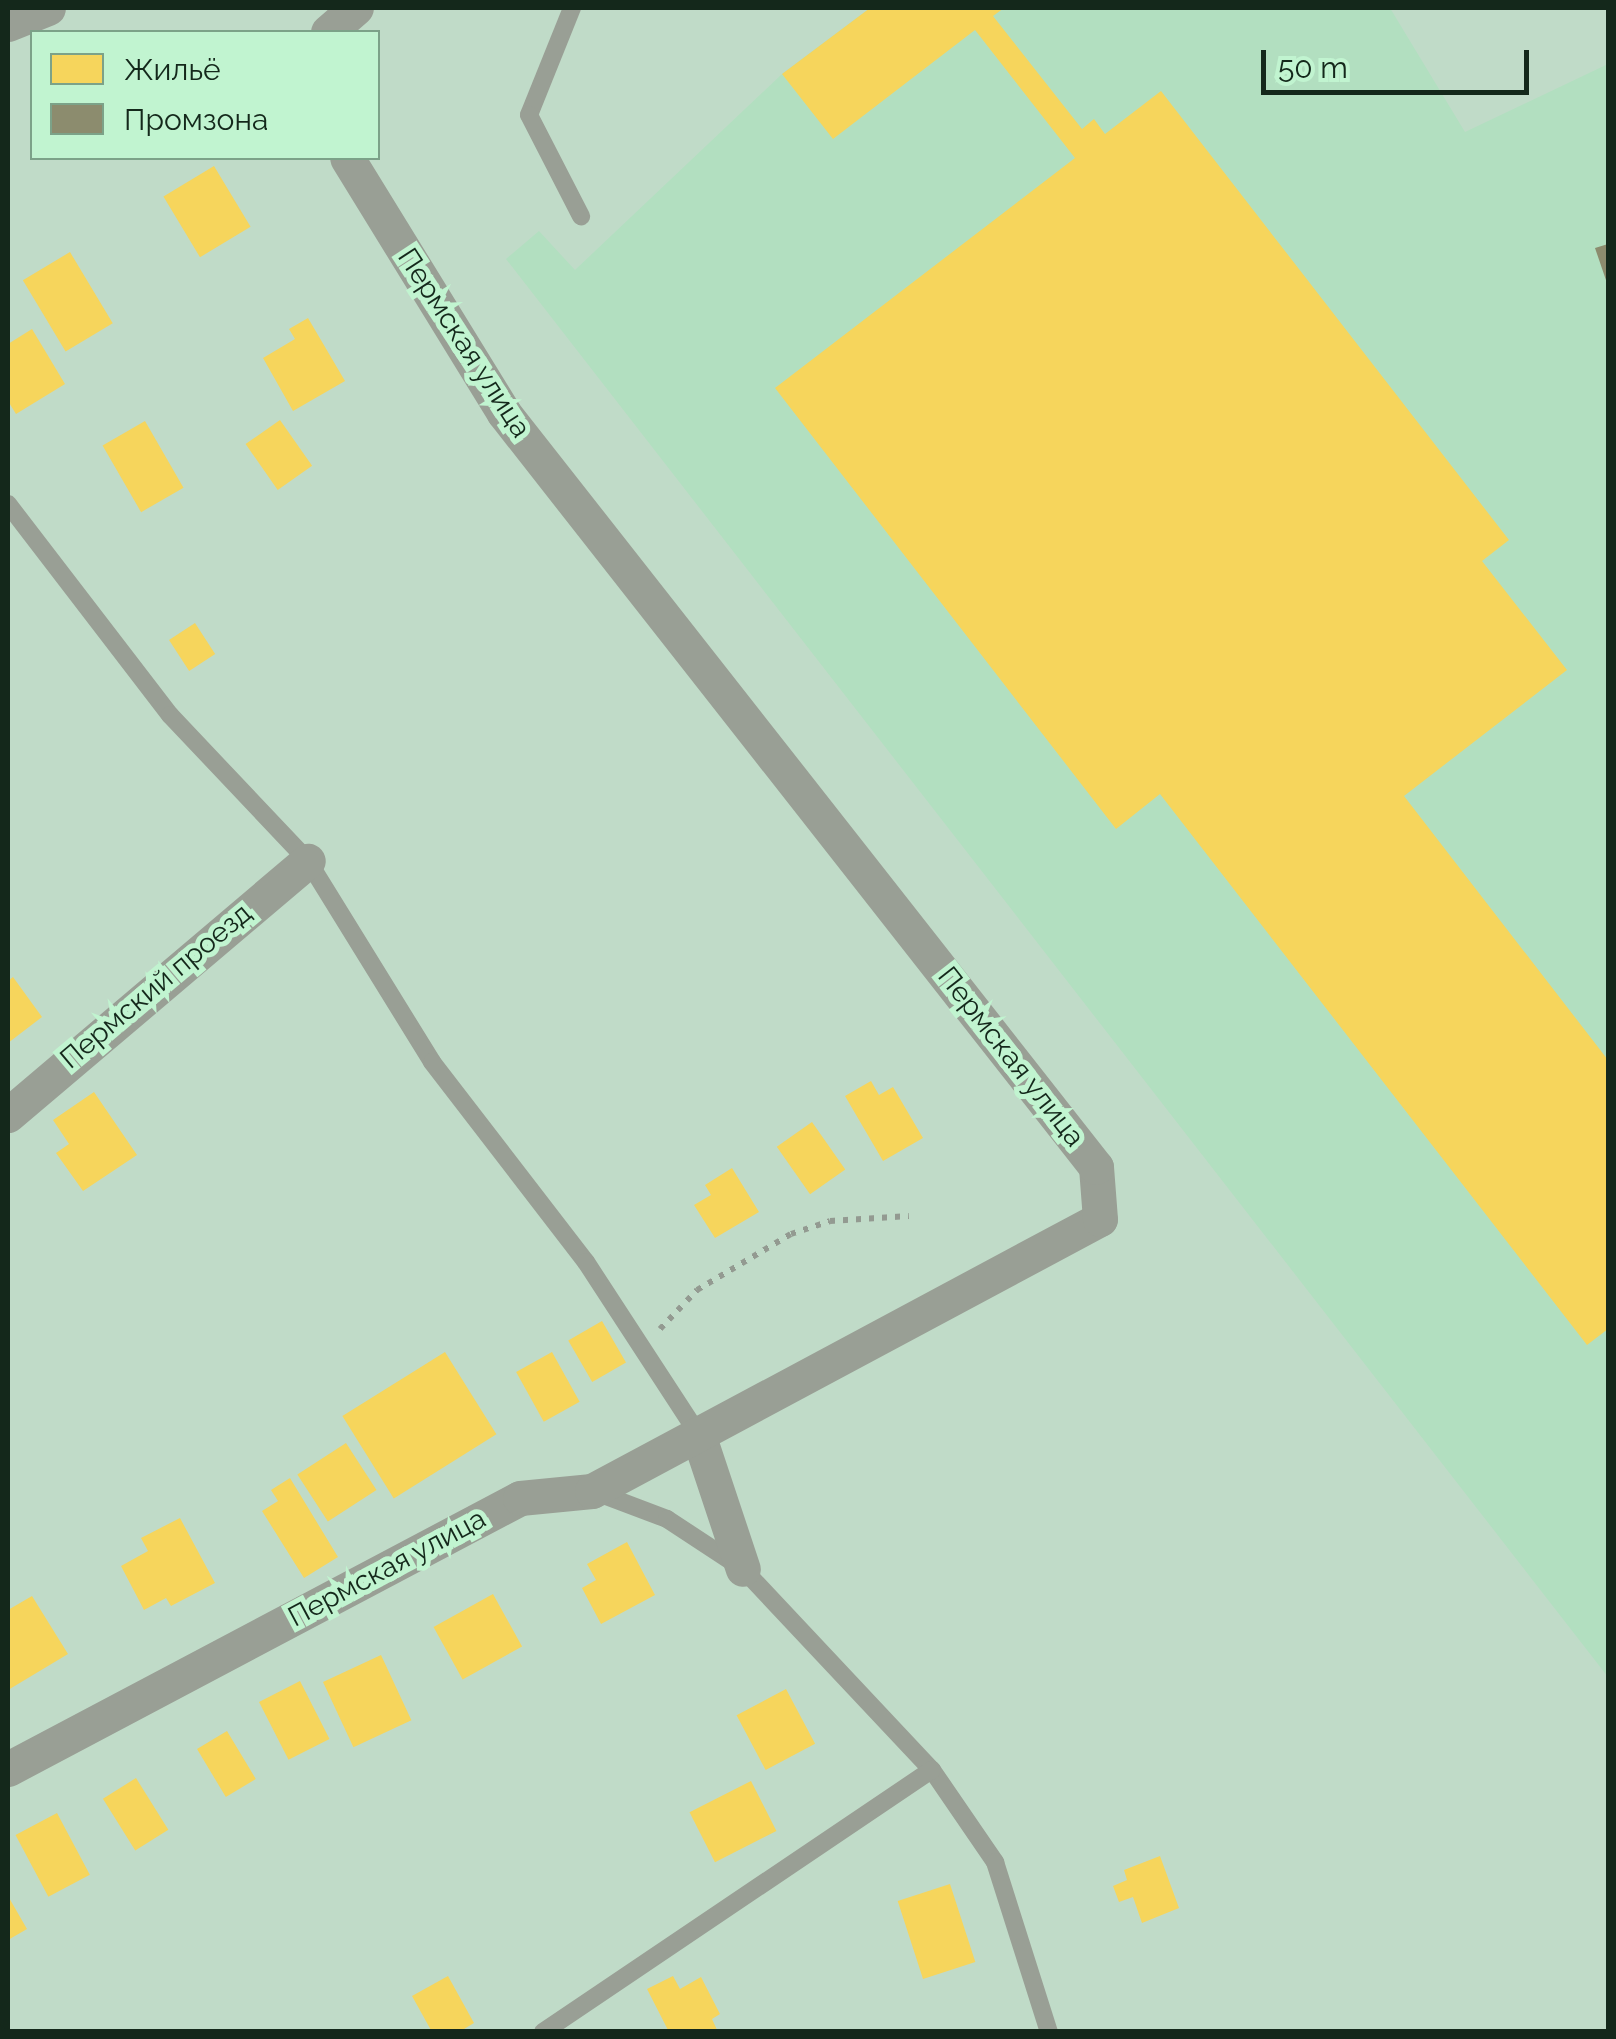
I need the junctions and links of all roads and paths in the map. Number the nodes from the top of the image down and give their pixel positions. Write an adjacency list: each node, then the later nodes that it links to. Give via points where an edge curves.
1 (48, 8): 4 (street)
2 (356, 8): 5 (street)
3 (572, 8): 7 (lane, via 529,115)
4 (8, 24)
5 (330, 30)
6 (349, 160): 13 (street, Пермская улица, via 504,413 1096,1167 1100,1219)
7 (581, 216)
8 (8, 504): 9 (lane, via 170,715)
9 (308, 861): 10 (street, Пермский проезд); 12 (lane, via 432,1062 586,1262)
10 (8, 1115)
11 (909, 1216): 12 (path, via 830,1221 792,1234 696,1290 663,1320)
12 (650, 1359): 13 (lane)
13 (698, 1434): 14 (street, Пермская улица); 15 (street)
14 (592, 1491): 15 (lane, via 666,1519); 16 (street, Пермская улица, via 520,1498)
15 (743, 1570): 17 (lane)
16 (8, 1769)
17 (932, 1770): 18 (lane); 19 (lane, via 996,1862)
18 (543, 2032)
19 (1049, 2032)

